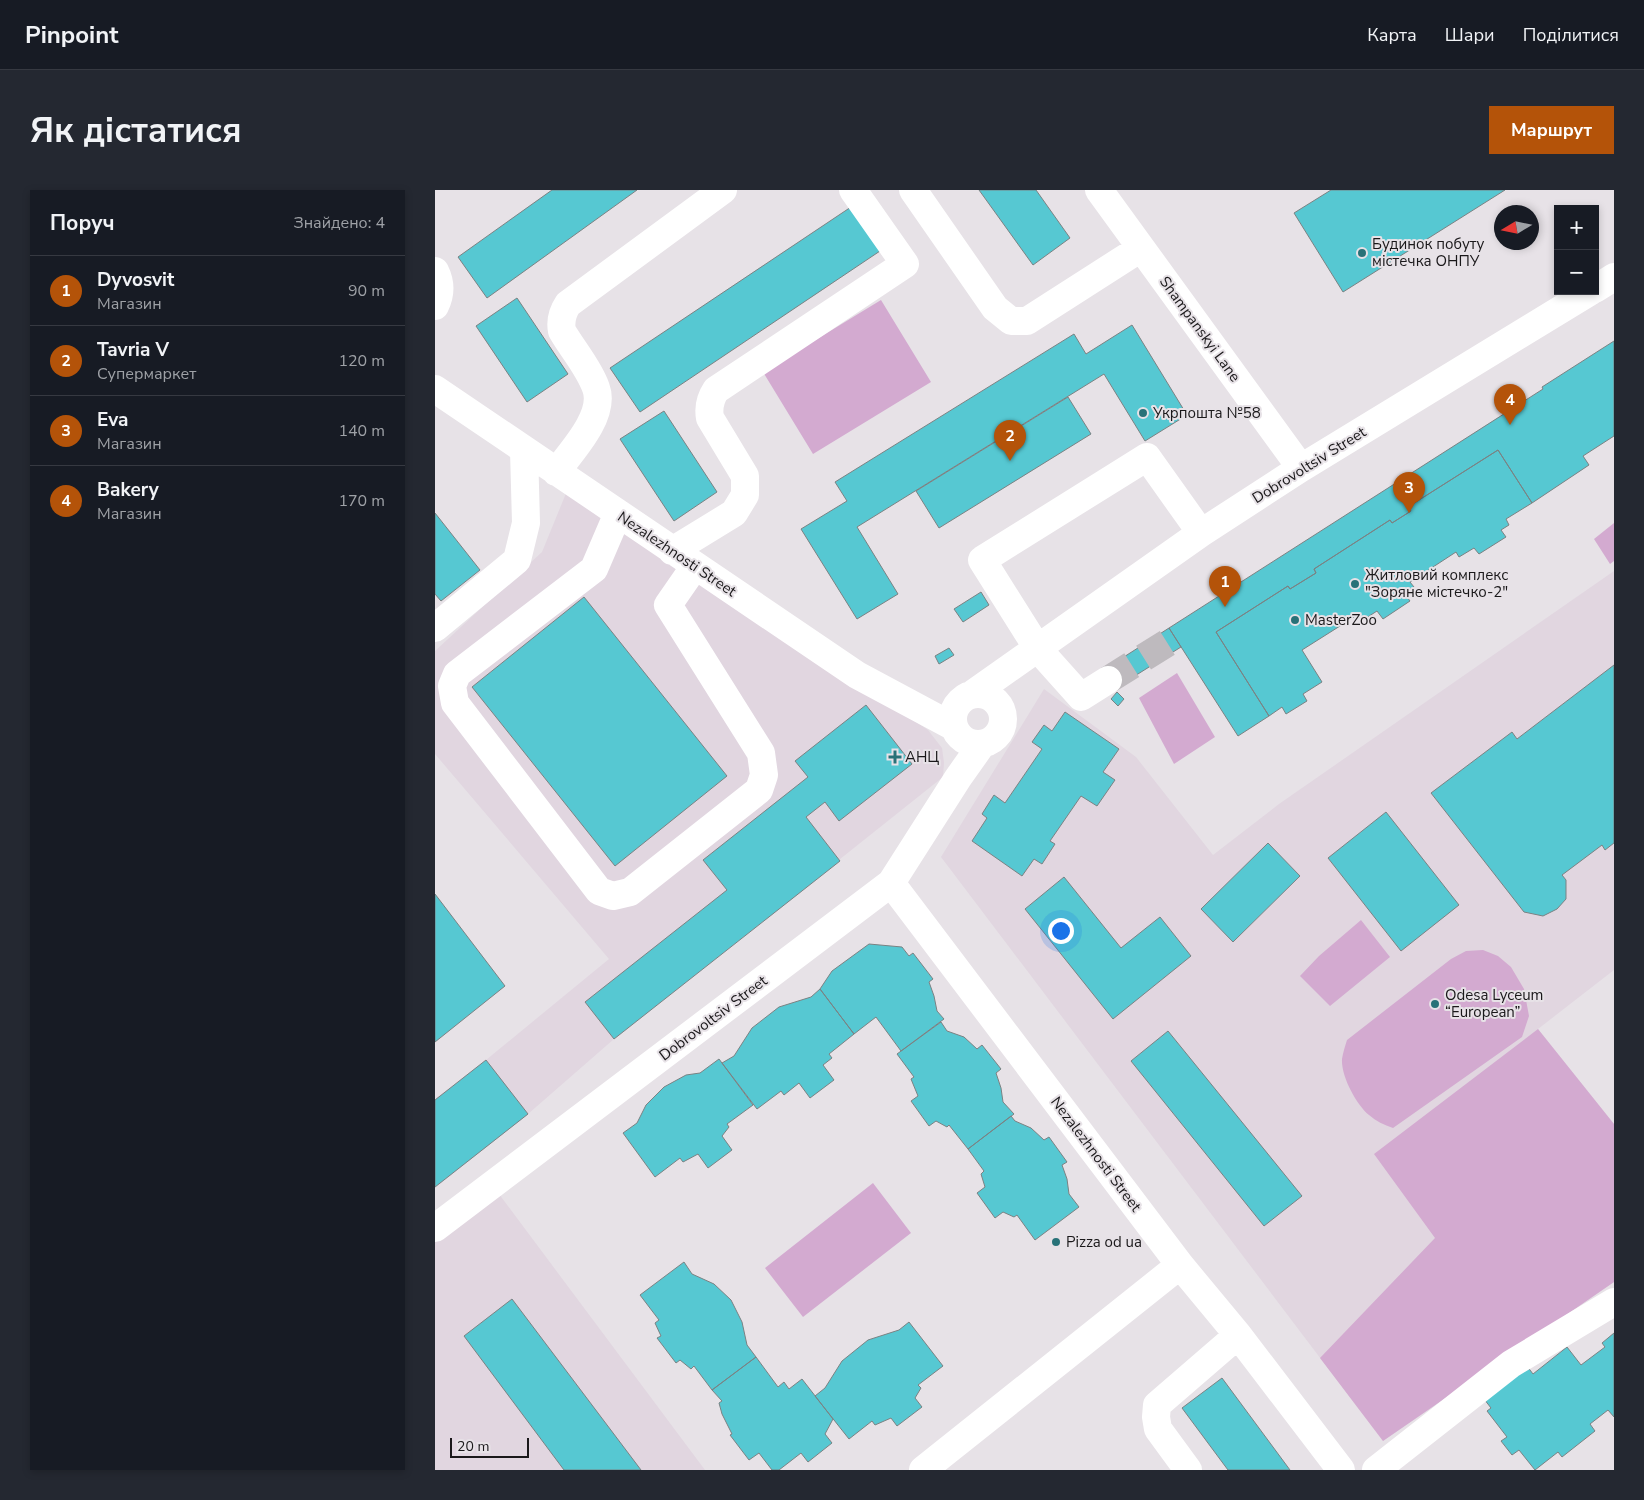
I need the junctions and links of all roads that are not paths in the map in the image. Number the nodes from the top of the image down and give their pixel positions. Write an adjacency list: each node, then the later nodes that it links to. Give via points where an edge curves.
1 (723, 190): 14 (street, via 564,310 562,331 593,380 598,400 597,409 580,442)
2 (853, 190): 17 (street, via 905,264 716,390 708,410 710,418 745,476 745,495 734,512)
3 (913, 190): 5 (street, via 995,308 1011,321 1027,321)
4 (1099, 190): 5 (street, Shampanskyi Lane)
5 (1141, 248): 13 (street, Shampanskyi Lane)
6 (435, 271): 10 (street, via 440,289)
7 (1614, 278): 8 (street)
8 (1599, 287)
9 (1584, 295): 13 (street, Dobrovoltsiv Street)
10 (435, 306)
11 (435, 389): 12 (street, Nezalezhnosti Street)
12 (524, 450): 14 (street, Nezalezhnosti Street); 19 (street, via 526,523 517,560)
13 (1301, 468): 16 (street, Dobrovoltsiv Street)
14 (556, 472): 15 (street, Nezalezhnosti Street)
15 (618, 513): 17 (street, Nezalezhnosti Street); 18 (street, via 593,569 457,674 452,686 455,703 467,719 599,891 613,896 630,892 759,790 764,775 761,753 668,605)
16 (1201, 533): 20 (street, Dobrovoltsiv Street); 20 (street, via 1147,457 982,560)
17 (673, 550): 18 (street, Nezalezhnosti Street)
18 (695, 566): 23 (street, Nezalezhnosti Street, via 857,676 924,711)
19 (435, 628)
20 (1036, 650): 21 (street, via 1081,697); 22 (street, Dobrovoltsiv Street); 23 (street, Dobrovoltsiv Street)
21 (1108, 680)
22 (1002, 710): 23 (street, via 998,702 983,694); 23 (street, Dobrovoltsiv Street, via 1002,728 991,741)
23 (965, 720): 24 (street, Dobrovoltsiv Street, via 958,778)
24 (891, 882): 25 (street, Dobrovoltsiv Street); 26 (street, Nezalezhnosti Street)
25 (435, 1228)
26 (1180, 1265): 28 (street, Nezalezhnosti Street); 29 (street)
27 (1614, 1302): 32 (street, via 1511,1364)
28 (1238, 1334): 30 (street, via 1157,1405 1158,1429); 31 (street, Nezalezhnosti Street)
29 (923, 1470)
30 (1188, 1470)
31 (1341, 1470)
32 (1376, 1470)

